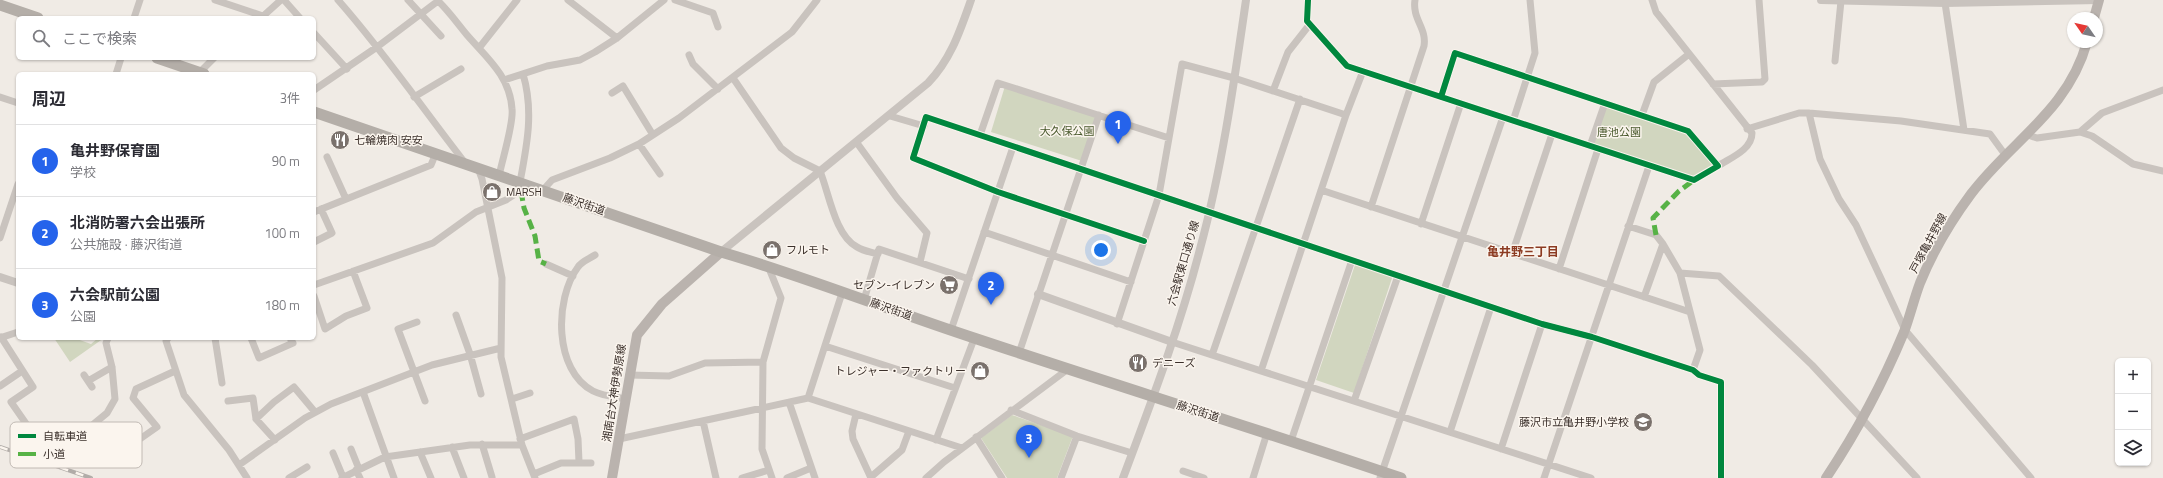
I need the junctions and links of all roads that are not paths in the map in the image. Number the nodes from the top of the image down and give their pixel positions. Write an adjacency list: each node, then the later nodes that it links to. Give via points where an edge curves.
1 (140, 0): 28 (street)
2 (215, 0): 29 (street)
3 (281, 0): 30 (street)
4 (284, 0): 31 (street)
5 (338, 0): 37 (street)
6 (408, 0): 26 (street)
7 (517, 0): 38 (street)
8 (568, 0): 36 (street)
9 (664, 0): 36 (street)
10 (675, 0): 33 (street, via 713,13)
11 (817, 0): 54 (street, via 792,32)
12 (971, 0): 76 (street, via 959,36 945,64 928,83)
13 (1246, 0): 55 (street, 六会駅東口通り線)
14 (1308, 0): 32 (street, via 1307,20)
15 (1415, 0): 58 (street, via 1414,14 1425,40)
16 (1530, 0): 53 (street, via 1535,53)
17 (1652, 0): 40 (street, via 1656,12)
18 (1759, 0): 57 (street, via 1765,79 1762,82)
19 (1821, 0): 22 (street)
20 (2099, 0): 23 (street); 25 (main road)
21 (437, 1): 26 (street); 38 (street)
22 (1841, 1): 23 (street); 45 (street)
23 (1945, 3): 81 (street)
24 (0, 5): 27 (highway)
25 (2096, 12)
26 (421, 14): 35 (street); 37 (street)
27 (32, 16)
28 (135, 16)
29 (259, 16)
30 (263, 16)
31 (298, 16)
32 (1310, 24): 48 (street, via 1347,66); 62 (street, via 1288,52)
33 (718, 27)
34 (316, 35): 46 (street)
35 (442, 36)
36 (617, 38): 52 (street, via 580,60 547,66)
37 (377, 48): 46 (street); 65 (street)
38 (478, 48): 56 (street, via 494,62)
39 (2084, 48): 86 (main road, 戸塚亀井野線, via 2069,84)
40 (1689, 54): 57 (street); 75 (street, via 1654,82)
41 (689, 55): 60 (street, via 693,64)
42 (120, 60): 49 (street)
43 (163, 60): 50 (highway)
44 (212, 60): 51 (street)
45 (1834, 61)
46 (347, 69): 59 (street)
47 (461, 69): 65 (street)
48 (1363, 71): 58 (street); 74 (street)
49 (117, 72)
50 (199, 72)
51 (203, 72)
52 (523, 74): 56 (street); 105 (street, via 530,111)
53 (1528, 77): 66 (street, via 1455,53); 69 (street); 78 (street)
54 (733, 78): 60 (street); 101 (street, via 781,148 794,158)
55 (1234, 78): 62 (street); 87 (street, via 1182,64); 116 (street, 六会駅東口通り線)
56 (504, 80): 104 (street, via 513,110)
57 (1713, 84): 80 (street)
58 (1411, 87): 66 (street); 113 (street)
59 (316, 89)
60 (718, 89): 84 (street)
61 (2163, 90): 82 (street, via 2102,113)
62 (1274, 91): 67 (street)
63 (612, 93): 84 (street, via 623,86)
64 (0, 97): 68 (street)
65 (414, 97): 96 (street)
66 (1441, 97): 70 (street)
67 (1300, 99): 74 (street); 120 (street)
68 (16, 102)
69 (1605, 102): 75 (street); 90 (street)
70 (1462, 104): 77 (street); 118 (street)
71 (316, 113): 93 (highway, 藤沢街道)
72 (1809, 113): 80 (street); 81 (street); 161 (street, via 1820,159 1839,199 1856,225)
73 (1099, 115): 85 (street, via 998,83); 87 (street); 100 (street)
74 (1346, 115): 108 (street)
75 (1642, 115): 98 (street, via 1688,131)
76 (890, 116): 79 (street); 88 (street)
77 (1502, 117): 78 (street); 122 (street)
78 (1513, 121): 83 (street)
79 (924, 126): 85 (street, via 926,117); 109 (street, via 914,158)
80 (1748, 129): 98 (street, via 1752,139 1746,148)
81 (1964, 130): 94 (street, via 1990,134)
82 (2080, 132): 86 (street, via 2037,138); 102 (street, via 2092,136 2134,164)
83 (1552, 134): 90 (street); 130 (street)
84 (653, 135): 89 (street)
85 (980, 135): 91 (street)
86 (2028, 135): 94 (main road, 戸塚亀井野線)
87 (1169, 138): 110 (street)
88 (857, 143): 101 (street); 134 (street, via 927,234)
89 (639, 144): 103 (street); 107 (street, via 552,180)
90 (1590, 146): 92 (street)
91 (1013, 147): 100 (street); 109 (street)
92 (1598, 149): 97 (street); 137 (street)
93 (436, 153): 96 (highway, 藤沢街道); 111 (street, via 432,165)
94 (2006, 156): 161 (main road, 戸塚亀井野線, via 1971,194 1947,229 1921,282)
95 (327, 162): 111 (street)
96 (466, 164): 99 (highway, 藤沢街道)
97 (1649, 166): 98 (street, via 1694,180); 119 (street)
98 (1718, 166)
99 (478, 168): 104 (highway, 藤沢街道); 112 (street)
100 (1082, 170): 110 (street); 117 (street)
101 (820, 171): 128 (street); 129 (street, via 836,220 844,233 858,248)
102 (2163, 171)
103 (660, 174)
104 (499, 176): 105 (highway, 藤沢街道)
105 (525, 184): 107 (highway, 藤沢街道); 112 (street, via 506,200)
106 (16, 190): 123 (street)
107 (543, 190): 128 (highway, 藤沢街道)
108 (1321, 190): 113 (street); 126 (street)
109 (998, 192): 117 (street); 121 (street)
110 (1159, 195): 116 (street); 125 (street)
111 (346, 199): 114 (street)
112 (488, 206): 138 (street, via 433,243); 173 (street, via 502,278)
113 (1371, 207): 118 (street)
114 (322, 209): 115 (street); 124 (street, via 332,233)
115 (316, 211)
116 (1209, 212): 120 (street); 171 (street, 六会駅東口通り線)
117 (1066, 214): 125 (street); 132 (street)
118 (1421, 224): 122 (street)
119 (1628, 226): 127 (street, via 1656,235); 147 (street)
120 (1255, 228): 126 (street); 176 (street)
121 (984, 232): 132 (street); 143 (street)
122 (1462, 237): 130 (street); 148 (street)
123 (0, 238)
124 (316, 241)
125 (1144, 241): 145 (street)
126 (1304, 244): 133 (street); 183 (street)
127 (1663, 244): 139 (street); 151 (street)
128 (721, 252): 136 (highway, 藤沢街道); 186 (main road, 湘南台大神伊勢原線, via 662,304 644,324 637,335)
129 (878, 254): 134 (street, via 879,249); 152 (street)
130 (1512, 254): 137 (street)
131 (595, 255): 140 (street, via 582,263)
132 (1052, 256): 145 (street); 150 (street)
133 (1352, 260): 141 (street); 189 (street)
134 (920, 262): 143 (street)
135 (546, 264): 140 (street)
136 (768, 266): 149 (highway, 藤沢街道); 177 (street, via 781,298)
137 (1559, 269): 147 (street)
138 (353, 270): 146 (street); 153 (street, via 367,308 346,316 325,329)
139 (1680, 273): 155 (street); 208 (street, via 1719,276 1812,365)
140 (573, 276): 197 (street, via 562,311 562,335 568,362 578,378 593,391)
141 (1398, 276): 148 (street); 200 (street)
142 (0, 277): 144 (street)
143 (969, 279): 160 (street)
144 (16, 282)
145 (1131, 282): 158 (street)
146 (316, 284)
147 (1609, 286): 151 (street); 163 (street)
148 (1443, 291): 154 (street); 206 (street)
149 (842, 293): 152 (highway, 藤沢街道); 172 (street)
150 (1038, 294): 158 (street); 174 (street)
151 (1644, 297): 155 (street)
152 (864, 300): 160 (highway, 藤沢街道)
153 (316, 302)
154 (1491, 307): 159 (street); 213 (street)
155 (1690, 312): 180 (street, via 1700,350)
156 (456, 315): 175 (street)
157 (417, 322): 184 (street, via 398,329)
158 (1117, 324): 171 (street)
159 (1542, 324): 163 (street); 227 (street)
160 (951, 330): 165 (highway, 藤沢街道)
161 (1905, 330): 208 (main road, 戸塚亀井野線, via 1872,404); 270 (street)
162 (16, 333): 164 (street)
163 (1592, 337): 180 (street); 234 (street)
164 (0, 338): 181 (street)
165 (974, 338): 174 (highway, 藤沢街道); 190 (street)
166 (107, 340): 178 (street)
167 (167, 340): 182 (street)
168 (215, 340): 187 (street)
169 (251, 340): 170 (street, via 259,358 293,343)
170 (291, 340)
171 (1172, 342): 176 (street); 194 (street, 六会駅東口通り線)
172 (825, 346): 190 (street); 195 (street)
173 (501, 348): 175 (street); 196 (street)
174 (1019, 353): 179 (highway, 藤沢街道)
175 (470, 354): 184 (street); 193 (street)
176 (1212, 356): 183 (street)
177 (763, 362): 186 (street, via 705,363 669,376); 202 (street)
178 (112, 367): 185 (street, via 90,384); 211 (street, via 115,399 107,413)
179 (1068, 369): 194 (highway, 藤沢街道); 203 (street)
180 (1693, 370): 267 (street, via 1699,375 1721,382)
181 (22, 371): 188 (street); 210 (street, via 33,387 11,402)
182 (175, 371): 217 (street, via 136,389 133,398 157,427); 235 (street, via 184,395)
183 (1261, 371): 189 (street)
184 (415, 372): 191 (street); 199 (street)
185 (84, 375)
186 (629, 375): 197 (main road, 湘南台大神伊勢原線)
187 (222, 383)
188 (0, 386)
189 (1309, 387): 200 (street); 221 (street)
190 (955, 388): 220 (street)
191 (363, 392): 204 (street); 231 (street)
192 (530, 393): 196 (street)
193 (481, 394)
194 (1153, 396): 214 (highway, 藤沢街道); 230 (street, 六会駅東口通り線)
195 (808, 398): 201 (street); 205 (street)
196 (512, 399): 222 (street)
197 (626, 399): 218 (main road, 湘南台大神伊勢原線)
198 (228, 401): 207 (street, via 253,398)
199 (425, 401)
200 (1354, 401): 206 (street)
201 (789, 402): 202 (street); 237 (street)
202 (762, 408): 209 (street); 239 (street, via 762,449)
203 (1011, 410): 215 (street); 216 (street)
204 (316, 412): 207 (street, via 294,387); 219 (street)
205 (856, 414): 212 (street); 257 (street, via 853,439)
206 (1400, 416): 213 (street); 242 (street)
207 (256, 419): 219 (street)
208 (1862, 420): 268 (main road, 戸塚亀井野線); 269 (street)
209 (703, 421): 218 (street); 252 (street)
210 (25, 422)
211 (96, 422)
212 (909, 431): 220 (street); 257 (street, via 902,450)
213 (1450, 432): 227 (street)
214 (1267, 434): 221 (highway, 藤沢街道); 263 (street)
215 (1077, 436): 230 (street); 260 (street)
216 (976, 437): 225 (street); 259 (street)
217 (142, 438)
218 (619, 439): 251 (main road, 湘南台大神伊勢原線)
219 (274, 440): 235 (street)
220 (936, 440): 225 (street)
221 (1291, 441): 242 (highway, 藤沢街道)
222 (521, 442): 223 (street); 232 (street, via 574,419); 243 (street)
223 (482, 444): 224 (street); 245 (street)
224 (452, 447): 228 (street); 250 (street)
225 (962, 448): 258 (street)
226 (351, 449): 238 (street)
227 (1501, 449): 234 (street)
228 (420, 452): 231 (street); 249 (street)
229 (333, 453): 244 (street)
230 (1132, 453): 261 (street, 六会駅東口通り線)
231 (385, 457): 238 (street); 248 (street)
232 (579, 462): 233 (street); 243 (street, via 561,463)
233 (591, 463)
234 (1549, 464): 265 (street); 266 (street)
235 (239, 465): 246 (street)
236 (307, 467): 241 (street)
237 (811, 468): 255 (street); 256 (street)
238 (357, 470): 244 (street); 247 (street)
239 (769, 470): 253 (street); 254 (street)
240 (1183, 471): 262 (street)
241 (291, 474)
242 (1381, 475): 264 (highway, 藤沢街道)
243 (534, 476)
244 (342, 477)
245 (492, 477)
246 (247, 478)
247 (360, 478)
248 (394, 478)
249 (431, 478)
250 (464, 478)
251 (612, 478)
252 (716, 478)
253 (742, 478)
254 (772, 478)
255 (787, 478)
256 (815, 478)
257 (871, 478)
258 (926, 478)
259 (1002, 478)
260 (1061, 478)
261 (1123, 478)
262 (1204, 478)
263 (1253, 478)
264 (1401, 478)
265 (1544, 478)
266 (1591, 478)
267 (1721, 478)
268 (1826, 478)
269 (1917, 478)
270 (2030, 478)

